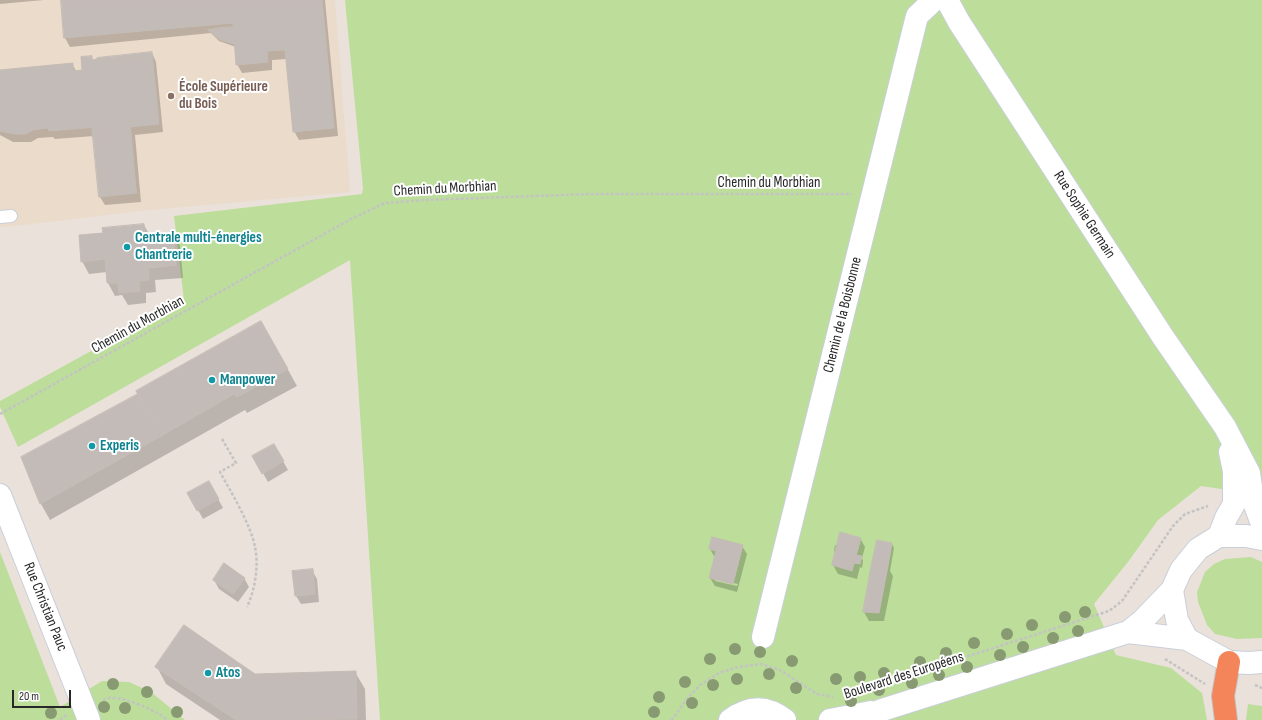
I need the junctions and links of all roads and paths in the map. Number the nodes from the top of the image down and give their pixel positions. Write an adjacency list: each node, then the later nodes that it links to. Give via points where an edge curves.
1 (934, 0): 3 (street, Chemin de la Boisbonne, via 917,16)
2 (947, 0): 5 (street, Rue Sophie Germain, via 963,29)
3 (873, 194): 4 (path, Chemin du Morbhian, via 590,194 385,203 351,219); 16 (street, Chemin de la Boisbonne)
4 (0, 414)
5 (1225, 427): 8 (street, Rue Sophie Germain, via 1234,471); 9 (street, Rue Sophie Germain, via 1248,473 1253,500)
6 (222, 439): 13 (path, via 236,463 220,472 250,530 255,547 254,585)
7 (0, 495): 27 (street, Rue Christian Pauc)
8 (1234, 504): 10 (street, Rue Sophie Germain); 14 (path, Boulevard des Européens, via 1206,506 1185,514 1173,526 1122,601)
9 (1262, 524)
10 (1219, 536): 11 (street); 12 (street, via 1198,549 1181,570)
11 (1262, 539)
12 (1172, 590): 15 (street, Boulevard des Européens, via 1143,620); 17 (street, via 1177,620)
13 (247, 607)
14 (1109, 611): 15 (path); 24 (path, Boulevard des Européens)
15 (1123, 634): 17 (street, Boulevard des Européens); 26 (street, Boulevard des Européens)
16 (763, 637)
17 (1187, 639): 19 (street)
18 (1160, 657): 23 (path, via 1201,683)
19 (1229, 662): 20 (street); 23 (highway)
20 (1262, 662)
21 (1254, 684): 22 (path)
22 (1262, 688)
23 (1224, 691): 35 (highway)
24 (850, 694)
25 (836, 698): 30 (path, Boulevard des Européens, via 817,694 780,670 761,664 738,667 719,673 700,685)
26 (882, 710): 33 (street, Boulevard des Européens); 34 (street, Boulevard des Européens)
27 (86, 712): 28 (path, via 69,712); 29 (path, via 112,698 139,704)
28 (60, 720)
29 (166, 720)
30 (671, 720)
31 (730, 720): 32 (street, via 743,711 757,708 772,711)
32 (786, 720)
33 (830, 720)
34 (858, 720)
35 (1226, 720)

